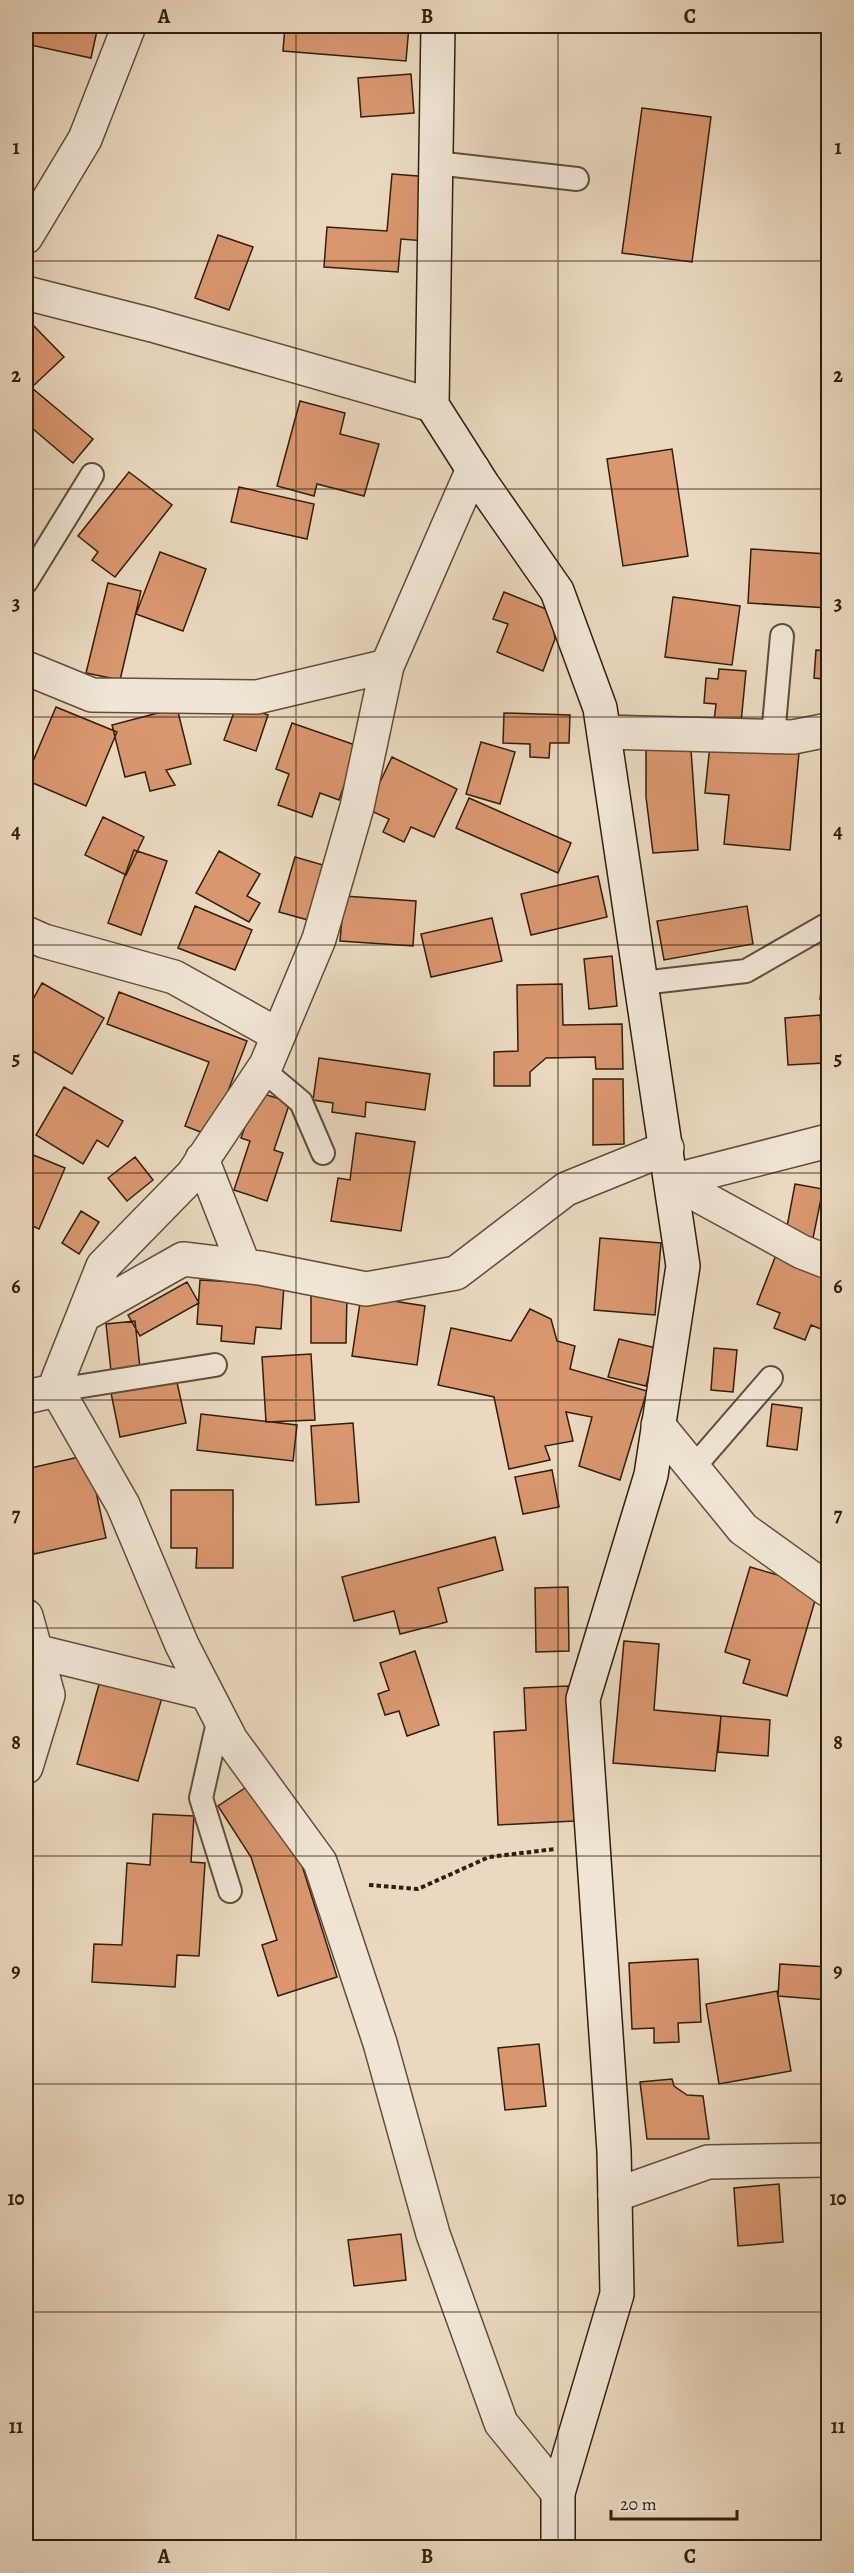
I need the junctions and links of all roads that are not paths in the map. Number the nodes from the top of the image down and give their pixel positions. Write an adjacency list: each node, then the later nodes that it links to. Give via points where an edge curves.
1 (129, 26): 5 (street, via 85,138)
2 (438, 26): 3 (street)
3 (436, 163): 4 (lane); 7 (street)
4 (577, 179)
5 (26, 237)
6 (26, 293): 7 (street)
7 (432, 405): 8 (street)
8 (473, 469): 12 (street); 15 (street, via 557,591 600,708)
9 (92, 475): 10 (lane)
10 (26, 582)
11 (782, 636): 16 (lane)
12 (387, 666): 13 (street, via 257,697 92,694); 20 (street, via 357,807 319,939)
13 (26, 668)
14 (828, 730): 16 (street, via 793,737)
15 (604, 732): 16 (street); 19 (street)
16 (772, 736)
17 (828, 924): 19 (lane, via 746,971)
18 (26, 933): 20 (street, via 174,977)
19 (642, 983): 23 (street)
20 (278, 1035): 21 (street)
21 (263, 1070): 24 (lane, via 301,1102); 25 (street)
22 (828, 1141): 26 (street)
23 (667, 1148): 26 (street); 28 (street, via 566,1189 456,1273 366,1289)
24 (323, 1153)
25 (202, 1159): 28 (street); 29 (street, via 103,1266)
26 (672, 1181): 27 (street, via 802,1252); 34 (street, via 683,1266)
27 (828, 1262)
28 (244, 1266): 29 (street, via 183,1259)
29 (84, 1315): 32 (street)
30 (215, 1365): 32 (lane)
31 (771, 1378): 35 (lane)
32 (57, 1390): 33 (street); 39 (street, via 123,1505 182,1645)
33 (26, 1397)
34 (658, 1425): 35 (street); 43 (street, via 651,1475 583,1699)
35 (693, 1468): 36 (street, via 743,1529)
36 (825, 1584)
37 (26, 1616): 38 (street)
38 (35, 1651): 39 (street); 40 (street, via 48,1695)
39 (213, 1705): 41 (lane, via 201,1798); 44 (street, via 231,1740 320,1862 380,2043 434,2234 501,2423)
40 (26, 1767)
41 (230, 1891)
42 (828, 2160): 43 (street, via 708,2162)
43 (615, 2195): 44 (street, via 616,2294)
44 (558, 2493): 45 (street)
45 (558, 2547)

